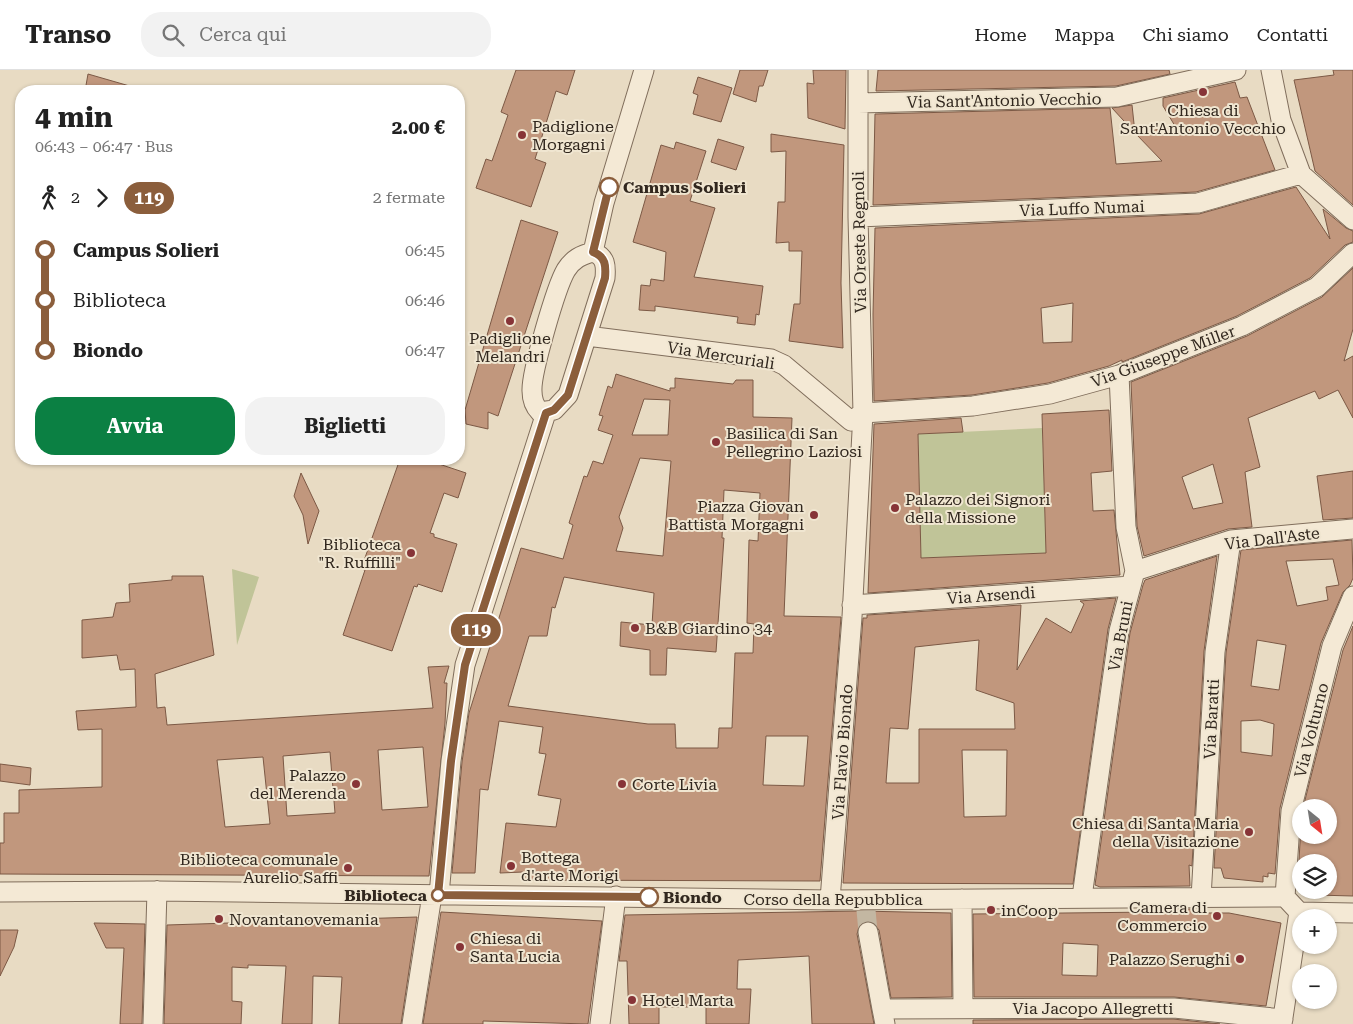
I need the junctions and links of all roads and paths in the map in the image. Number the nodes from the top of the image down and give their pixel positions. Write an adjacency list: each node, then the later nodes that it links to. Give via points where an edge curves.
1 (644, 70): 9 (street, via 604,203)
2 (858, 70): 5 (street, Via Oreste Regnoli)
3 (1236, 70): 5 (street, Via Sant'Antonio Vecchio, via 1117,97)
4 (1271, 70): 6 (street, via 1281,120)
5 (858, 103): 7 (street, Via Oreste Regnoli)
6 (1302, 174): 7 (street, Via Luffo Numai, via 1198,202); 8 (street)
7 (858, 217): 14 (street, Via Oreste Regnoli)
8 (1353, 220)
9 (593, 252): 11 (street, via 600,255 606,264 605,278); 13 (street, via 575,259 566,269 546,329 532,390 536,408)
10 (1353, 253): 12 (street, Via Giuseppe Miller, via 1317,287 1242,326)
11 (587, 336): 13 (street, via 568,395 554,410); 14 (street, Via Mercuriali, via 771,359 784,365 852,421)
12 (1119, 375): 14 (street, Via Giuseppe Miller, via 1050,394 973,406); 17 (street, Via Bruni, via 1126,527)
13 (546, 413): 23 (street, via 465,665)
14 (863, 413): 19 (street)
15 (1353, 529): 16 (street, Via Dall'Aste)
16 (1231, 540): 17 (street, Via Dall'Aste); 26 (street, Via Baratti, via 1215,652)
17 (1133, 578): 19 (street, Via Arsendi); 25 (street, Via Bruni, via 1119,631)
18 (1353, 596): 20 (street, Via Volturno)
19 (852, 605): 29 (street, Via Flavio Biondo)
20 (1348, 622): 27 (street, Via Volturno, via 1332,646 1291,811)
21 (157, 891): 22 (street, Corso della Repubblica); 23 (street, Corso della Repubblica); 38 (street)
22 (0, 892)
23 (435, 895): 24 (street, Corso della Repubblica); 39 (street)
24 (616, 896): 29 (street, Corso della Repubblica); 40 (street)
25 (1082, 897): 26 (street, Corso della Repubblica); 28 (street, Corso della Repubblica)
26 (1201, 898): 27 (street, Corso della Repubblica)
27 (1285, 898): 30 (street)
28 (962, 899): 29 (street, Corso della Repubblica, via 867,905); 35 (street)
29 (830, 900)
30 (1296, 909)
31 (1337, 913): 32 (street)
32 (1353, 913)
33 (868, 932): 36 (street)
34 (1293, 954): 37 (street)
35 (963, 1008): 36 (street, Via Jacopo Allegretti); 37 (street, Via Jacopo Allegretti, via 1174,1008)
36 (884, 1017)
37 (1282, 1022)
38 (153, 1024)
39 (412, 1024)
40 (600, 1024)

